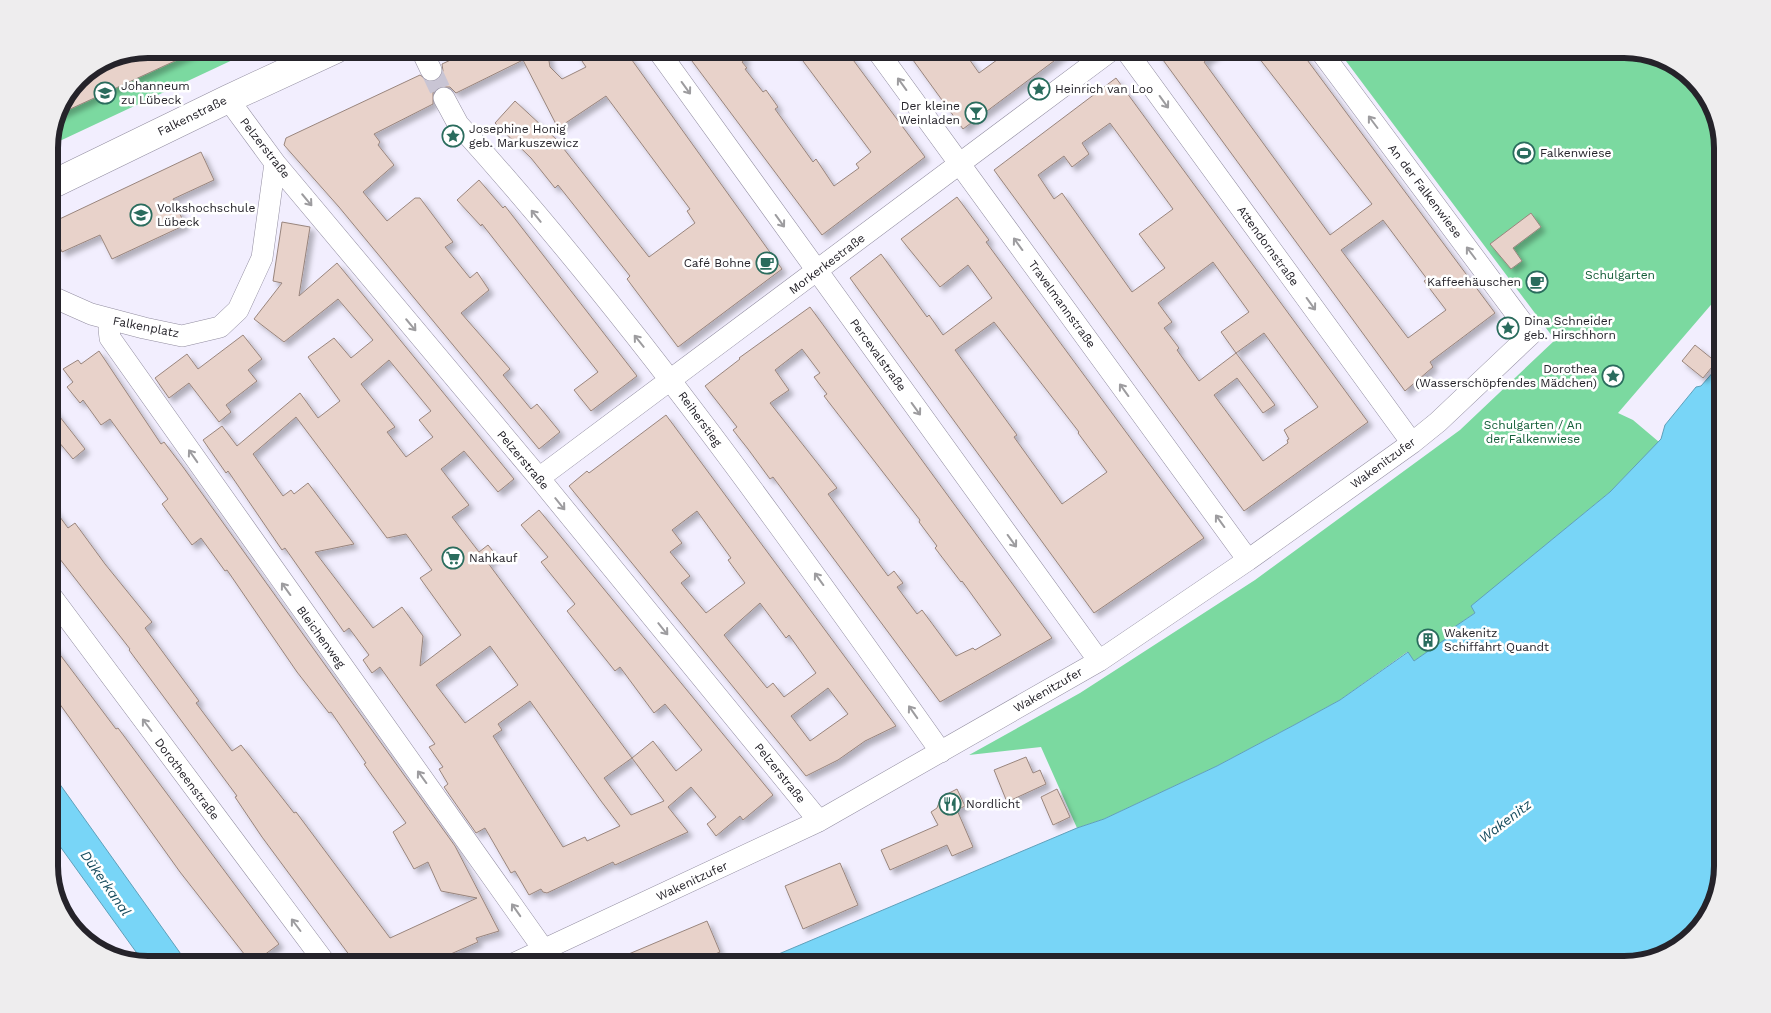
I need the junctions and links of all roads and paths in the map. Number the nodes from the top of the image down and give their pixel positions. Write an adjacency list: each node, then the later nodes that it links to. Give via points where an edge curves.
1 (317, 58): 10 (main road, Falkenstraße)
2 (425, 58): 8 (street)
3 (663, 58): 14 (street, Percevalstraße, one-way to 14)
4 (883, 58): 12 (street, Travelmannstraße, one-way to 4)
5 (1101, 58): 12 (street, Morkerkestraße)
6 (1132, 58): 19 (street, Attendornstraße, one-way to 19)
7 (1326, 58): 17 (street, An der Falkenwiese, one-way to 7)
8 (431, 70)
9 (444, 98): 18 (street, Reiherstieg, one-way to 9, via 458,124)
10 (228, 99): 11 (street, Pelzerstraße); 13 (main road, Falkenstraße)
11 (276, 163): 16 (street, Falkenplatz, via 262,258 238,310 220,327 182,336); 20 (street, Pelzerstraße, one-way to 20)
12 (960, 163): 14 (street, Morkerkestraße); 21 (street, Travelmannstraße, one-way to 12)
13 (58, 182)
14 (817, 272): 18 (street, Morkerkestraße); 23 (street, Percevalstraße, one-way to 23)
15 (58, 299): 16 (street, Falkenplatz)
16 (111, 321): 26 (street, Bleichenweg, one-way to 16, via 110,338)
17 (1531, 334): 19 (street, Wakenitzufer)
18 (670, 379): 20 (street, Morkerkestraße); 24 (street, Reiherstieg, one-way to 18, via 824,586)
19 (1412, 443): 21 (street, Wakenitzufer)
20 (539, 478): 25 (street, Pelzerstraße, one-way to 25)
21 (1248, 560): 23 (street, Wakenitzufer)
22 (58, 605): 27 (street, Dorotheenstraße, one-way to 22)
23 (1099, 661): 24 (street, Wakenitzufer)
24 (941, 752): 25 (street, Wakenitzufer)
25 (819, 821): 26 (street, Wakenitzufer)
26 (544, 950): 28 (street, Wakenitzufer)
27 (320, 956)
28 (531, 956)

